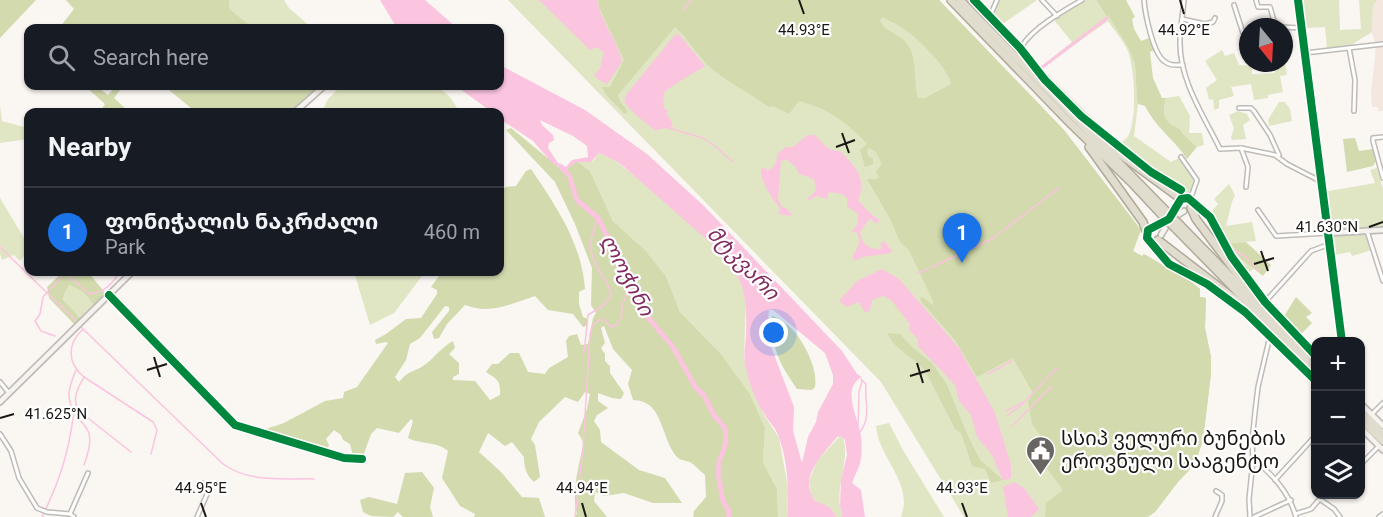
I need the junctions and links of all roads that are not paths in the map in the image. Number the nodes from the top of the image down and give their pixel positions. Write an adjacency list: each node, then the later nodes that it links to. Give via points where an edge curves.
1 (951, 0): 29 (highway)
2 (960, 0): 29 (highway)
3 (974, 0): 12 (street)
4 (997, 0): 12 (street)
5 (1042, 0): 13 (street)
6 (1082, 0): 13 (street)
7 (1144, 0): 24 (street, via 1157,54 1164,62)
8 (1184, 0): 16 (street)
9 (1256, 0): 15 (street, via 1258,7 1270,7)
10 (1298, 0): 19 (street)
11 (1234, 5): 17 (street)
12 (990, 16): 39 (street, via 1081,116 1151,172 1181,190)
13 (1057, 16): 21 (street)
14 (1215, 18): 16 (street, via 1208,24)
15 (1273, 18)
16 (1182, 20): 24 (street)
17 (1239, 21)
18 (1293, 28): 19 (street)
19 (1302, 28): 23 (street)
20 (1383, 44): 22 (street)
21 (1022, 46)
22 (1349, 48): 23 (street); 28 (street, via 1355,80)
23 (1305, 53): 37 (street)
24 (1183, 64): 31 (street, via 1194,100 1220,149)
25 (320, 90): 26 (street)
26 (299, 108)
27 (1239, 108): 32 (street, via 1254,111)
28 (1354, 111)
29 (1072, 121): 39 (highway); 41 (highway, bridge); 45 (highway)
30 (1383, 136): 35 (street, via 1373,138)
31 (1241, 148): 32 (street); 38 (street, via 1248,167)
32 (1280, 157): 37 (street)
33 (1181, 158): 39 (street, via 1197,180)
34 (1383, 159): 35 (street)
35 (1380, 167): 36 (street)
36 (1383, 178)
37 (1322, 182): 46 (street)
38 (1246, 187)
39 (1186, 203): 42 (street); 47 (street); 52 (street, via 1210,216 1231,256); 53 (highway)
40 (1258, 210): 46 (street, via 1276,236)
41 (1177, 226): 53 (highway); 54 (highway)
42 (1154, 227): 45 (street); 47 (street, via 1159,230)
43 (1383, 230): 44 (street)
44 (1366, 231): 46 (street); 50 (street)
45 (1147, 233): 47 (street, via 1147,238)
46 (1328, 233): 48 (street)
47 (1157, 239): 54 (highway, via 1246,308); 54 (street, via 1159,252 1169,264 1207,284)
48 (1330, 244): 52 (street, via 1311,251); 55 (street)
49 (128, 276): 51 (street)
50 (1383, 281)
51 (109, 295): 63 (street); 76 (street, via 236,425 344,458)
52 (1264, 302): 56 (street)
53 (1276, 325): 57 (highway)
54 (1273, 334): 58 (highway); 59 (street); 77 (street, via 1258,387)
55 (1341, 337)
56 (1311, 351)
57 (1311, 359)
58 (1311, 368)
59 (1311, 376)
60 (0, 382): 61 (street)
61 (4, 387): 62 (street); 63 (street)
62 (0, 392)
63 (9, 393): 64 (street)
64 (0, 402)
65 (1383, 404): 67 (street)
66 (1365, 408): 67 (street)
67 (1371, 414): 70 (street)
68 (1365, 416): 73 (highway)
69 (1365, 425): 75 (highway)
70 (1383, 426)
71 (1365, 431): 75 (street)
72 (0, 434): 85 (street, via 37,508)
73 (1383, 434)
74 (1311, 440): 80 (street)
75 (1382, 446): 78 (street)
76 (363, 459)
77 (1253, 460): 80 (street); 91 (street, via 1248,499)
78 (1365, 461)
79 (88, 473): 85 (street)
80 (1275, 480): 83 (street)
81 (202, 483): 89 (street, via 208,490)
82 (1216, 491): 90 (street, via 1222,501)
83 (1291, 500): 87 (street); 91 (street)
84 (1321, 500): 87 (street); 92 (street)
85 (70, 514): 88 (street)
86 (1383, 514): 93 (street)
87 (1296, 516)
88 (74, 517)
89 (197, 517)
90 (1215, 517)
91 (1252, 517)
92 (1340, 517)
93 (1379, 517)

